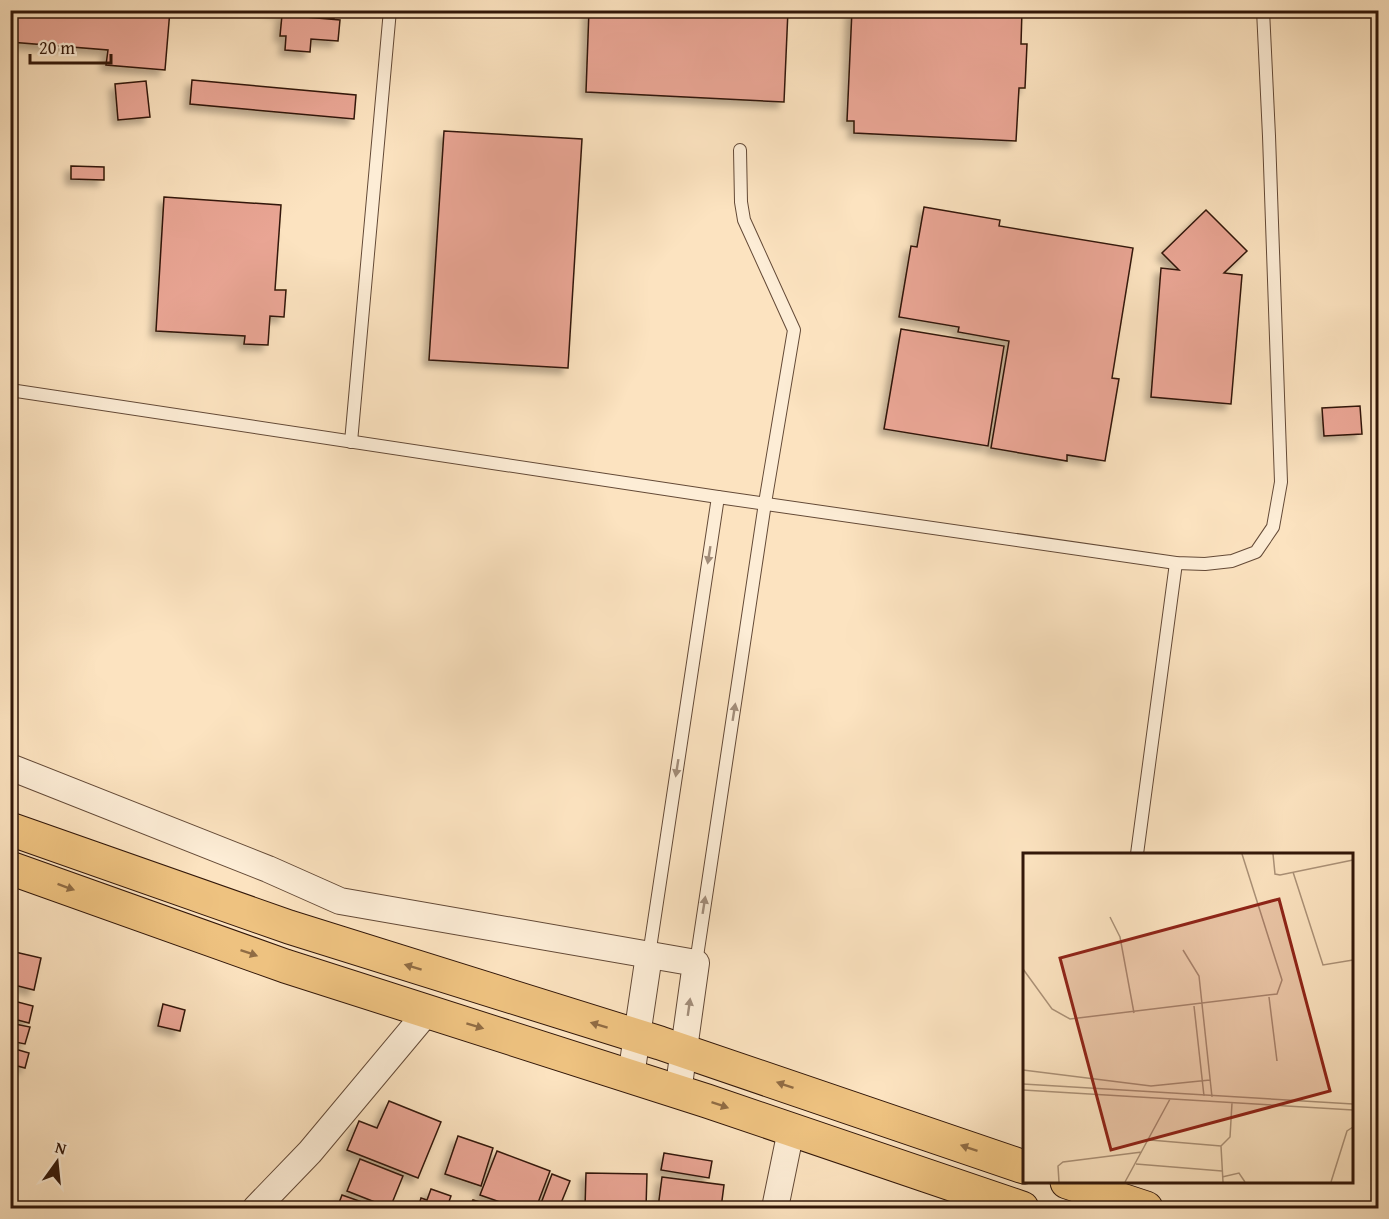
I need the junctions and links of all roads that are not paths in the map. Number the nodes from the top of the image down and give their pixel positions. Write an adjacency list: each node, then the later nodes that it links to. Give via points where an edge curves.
1 (390, 10): 5 (lane)
2 (1263, 10): 8 (lane, via 1281,482 1273,527 1256,552 1232,561)
3 (740, 150): 7 (lane, via 744,220 794,330)
4 (10, 390): 5 (lane)
5 (351, 442): 6 (lane)
6 (718, 497): 7 (lane); 13 (lane, one-way to 13)
7 (765, 503): 8 (lane); 14 (lane, one-way to 7)
8 (1176, 563): 11 (lane)
9 (10, 767): 13 (street, via 340,901)
10 (10, 829): 16 (highway, one-way to 10, via 289,927)
11 (1137, 853)
12 (10, 868): 15 (highway, one-way to 15)
13 (649, 955): 14 (street); 16 (street)
14 (696, 963): 17 (street, one-way to 14)
15 (427, 1012): 18 (highway, one-way to 18); 23 (street, via 310,1152)
16 (637, 1036): 17 (highway); 18 (street)
17 (683, 1051): 19 (street); 21 (highway, one-way to 17)
18 (631, 1076): 19 (highway)
19 (678, 1092): 20 (highway, one-way to 20)
20 (791, 1130): 24 (street); 25 (highway)
21 (1023, 1167)
22 (1070, 1183): 26 (highway)
23 (256, 1209)
24 (776, 1209)
25 (1022, 1209)
26 (1146, 1209)

